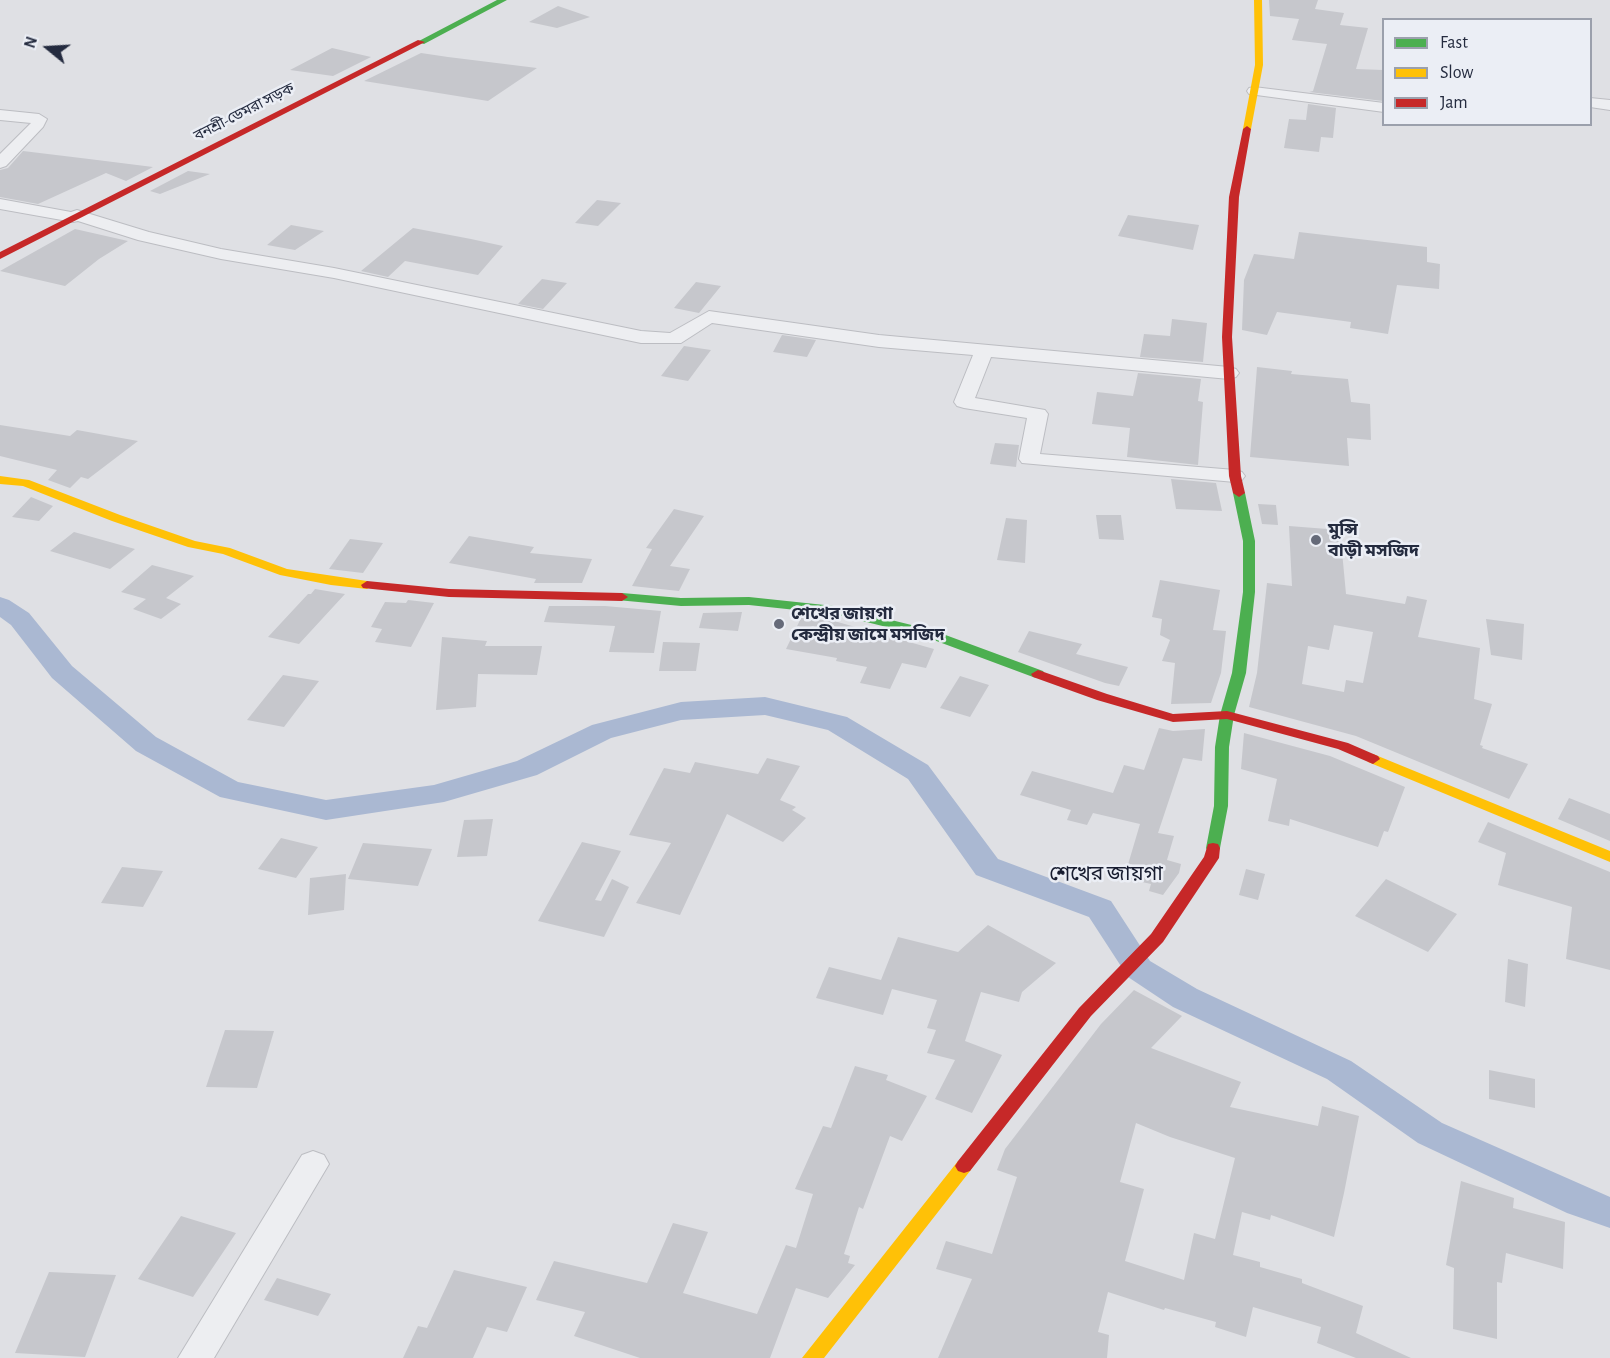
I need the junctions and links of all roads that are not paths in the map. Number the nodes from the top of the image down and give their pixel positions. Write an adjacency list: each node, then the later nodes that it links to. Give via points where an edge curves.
1 (503, 0): 10 (main road, বনশ্রী-ডেমরা সড়ক)
2 (1258, 0): 3 (main road, via 1259,65)
3 (1254, 91): 6 (street); 13 (main road, via 1234,197 1227,337)
4 (1592, 102): 5 (street)
5 (1610, 105)
6 (1382, 108)
7 (0, 115): 8 (street, via 39,119)
8 (0, 163)
9 (0, 204): 10 (street)
10 (75, 216): 11 (main road, বনশ্রী-ডেমরা সড়ক); 12 (street, via 221,254 334,273 641,337 674,339 709,317)
11 (0, 256)
12 (984, 351): 13 (street); 14 (street, via 964,402 1038,414 1029,459)
13 (1229, 374): 14 (main road)
14 (1235, 476): 16 (main road, via 1249,541 1249,592 1239,673)
15 (0, 480): 16 (main road, via 25,483 192,544 226,551 285,572 331,581 449,593 749,601 834,610 927,633 1102,698 1173,718)
16 (1227, 715): 17 (main road, via 1343,746); 20 (main road, via 1221,806 1210,858 1157,938 1085,1012)
17 (1610, 856)
18 (313, 1164): 19 (street)
19 (195, 1358)
20 (812, 1358)

